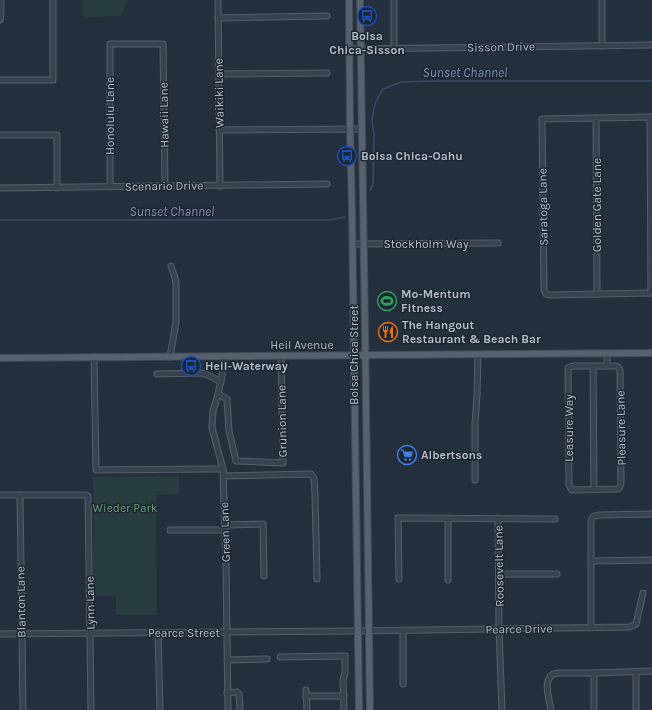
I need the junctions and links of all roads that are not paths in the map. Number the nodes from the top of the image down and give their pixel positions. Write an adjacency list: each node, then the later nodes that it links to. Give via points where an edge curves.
1 (1, 0): 10 (street)
2 (53, 0): 19 (street, via 53,80)
3 (218, 0): 9 (street, Waikiki Lane)
4 (349, 0): 15 (main road, Bolsa Chica Street)
5 (360, 0): 16 (main road, Bolsa Chica Street)
6 (394, 0): 14 (street)
7 (602, 0): 13 (street)
8 (327, 16): 9 (street)
9 (218, 18): 18 (street, Waikiki Lane)
10 (0, 20)
11 (163, 44): 27 (street, Hawaii Lane); 29 (street, Honolulu Lane, via 110,44)
12 (652, 45): 13 (street, Sisson Drive)
13 (602, 46): 14 (street, Sisson Drive)
14 (394, 48): 16 (street, Sisson Drive)
15 (350, 49): 16 (street, Sisson Drive); 22 (main road, Bolsa Chica Street)
16 (361, 49): 23 (main road, Bolsa Chica Street)
17 (327, 73): 18 (street)
18 (219, 74): 24 (street, Waikiki Lane)
19 (0, 80)
20 (651, 117): 21 (street); 37 (street)
21 (596, 118): 36 (street, Golden Gate Lane); 36 (street, Saratoga Lane, via 542,118 544,290 546,294)
22 (350, 129): 23 (street); 24 (street); 33 (main road, Bolsa Chica Street)
23 (362, 129): 34 (main road, Bolsa Chica Street)
24 (219, 130): 28 (street, Waikiki Lane)
25 (0, 135): 31 (street, via 57,135)
26 (327, 184): 28 (street, Scenario Drive)
27 (165, 186): 28 (street, Scenario Drive); 29 (street, Scenario Drive)
28 (220, 186)
29 (110, 187): 31 (street, Scenario Drive)
30 (0, 188): 31 (street, Scenario Drive)
31 (57, 188)
32 (498, 243): 34 (street, Stockholm Way)
33 (353, 244): 34 (street, Stockholm Way); 42 (main road, Bolsa Chica Street)
34 (364, 244): 43 (main road, Bolsa Chica Street)
35 (171, 266): 45 (street, via 176,283 176,322)
36 (597, 293): 37 (street)
37 (652, 293)
38 (652, 353): 39 (main road, Heil Avenue)
39 (607, 354): 40 (main road, Heil Avenue); 49 (street)
40 (478, 355): 43 (main road, Heil Avenue); 57 (street)
41 (281, 356): 42 (main road, Heil Avenue); 46 (main road, Heil Avenue); 52 (street, Grunion Lane, via 283,463 236,461 229,431 227,399)
42 (354, 356): 43 (main road, Heil Avenue); 53 (main road, Bolsa Chica Street)
43 (365, 356): 54 (main road, Bolsa Chica Street)
44 (94, 357): 45 (main road, Heil Avenue); 47 (main road, Heil Avenue); 55 (street, via 96,470)
45 (170, 357): 46 (main road, Heil Avenue)
46 (224, 357): 51 (street, Green Lane)
47 (0, 358)
48 (593, 366): 49 (street); 58 (street); 58 (street, Leasure Way, via 568,368 569,485 572,490)
49 (607, 366): 58 (street, Pleasure Lane, via 616,366 620,370 621,484 618,489)
50 (157, 374): 51 (street, via 202,374)
51 (220, 382): 52 (street, Green Lane)
52 (218, 394): 55 (street, Green Lane, via 212,428)
53 (355, 438): 54 (main road); 81 (main road, Bolsa Chica Street)
54 (366, 438): 79 (main road, Bolsa Chica Street)
55 (223, 469): 56 (street, Green Lane)
56 (223, 476): 65 (street, Green Lane); 72 (street, via 310,474 314,478)
57 (475, 480)
58 (594, 489)
59 (0, 495): 60 (street)
60 (20, 495): 82 (street, Lynn Lane, via 88,496); 85 (street, Blanton Lane)
61 (652, 514): 68 (street, via 594,516 590,524)
62 (448, 518): 63 (street); 73 (street, via 398,518); 74 (street)
63 (498, 518): 64 (street); 69 (street, Roosevelt Lane)
64 (555, 519)
65 (225, 528): 66 (street); 71 (street, via 263,524); 80 (street, Green Lane)
66 (170, 530)
67 (652, 560): 68 (street)
68 (590, 561): 76 (street)
69 (499, 574): 70 (street); 77 (street, Roosevelt Lane)
70 (557, 574)
71 (264, 576)
72 (317, 579)
73 (399, 579)
74 (448, 580)
75 (643, 593): 76 (street, Pearce Drive, via 636,624 630,628)
76 (591, 628): 77 (street, Pearce Drive)
77 (499, 629): 78 (street, Pearce Drive); 106 (street, Roosevelt Lane)
78 (403, 630): 79 (street, Pearce Drive); 92 (street)
79 (368, 631): 81 (street, Pearce Street); 105 (main road, Bolsa Chica Street)
80 (227, 632): 81 (street, Pearce Street); 83 (street, Pearce Street); 87 (street, Green Lane)
81 (357, 632): 104 (main road, Bolsa Chica Street)
82 (90, 633): 83 (street, Pearce Street); 85 (street, Pearce Street); 98 (street, Lynn Lane)
83 (158, 633): 99 (street)
84 (0, 634): 85 (street, Pearce Street)
85 (21, 634): 97 (street, Blanton Lane)
86 (280, 657): 96 (street, via 344,656)
87 (227, 660): 88 (street); 94 (street, Green Lane)
88 (267, 660)
89 (652, 671): 90 (street)
90 (636, 672): 91 (street); 109 (street)
91 (594, 673): 107 (street, via 557,672 550,676 547,687); 108 (street)
92 (404, 684)
93 (306, 690): 95 (street)
94 (228, 692): 100 (street, Green Lane); 101 (street, via 238,692)
95 (306, 696): 96 (street); 102 (street)
96 (344, 696): 103 (street)
97 (23, 710)
98 (91, 710)
99 (160, 710)
100 (228, 710)
101 (240, 710)
102 (307, 710)
103 (344, 710)
104 (359, 710)
105 (370, 710)
106 (502, 710)
107 (551, 710)
108 (594, 710)
109 (636, 710)

